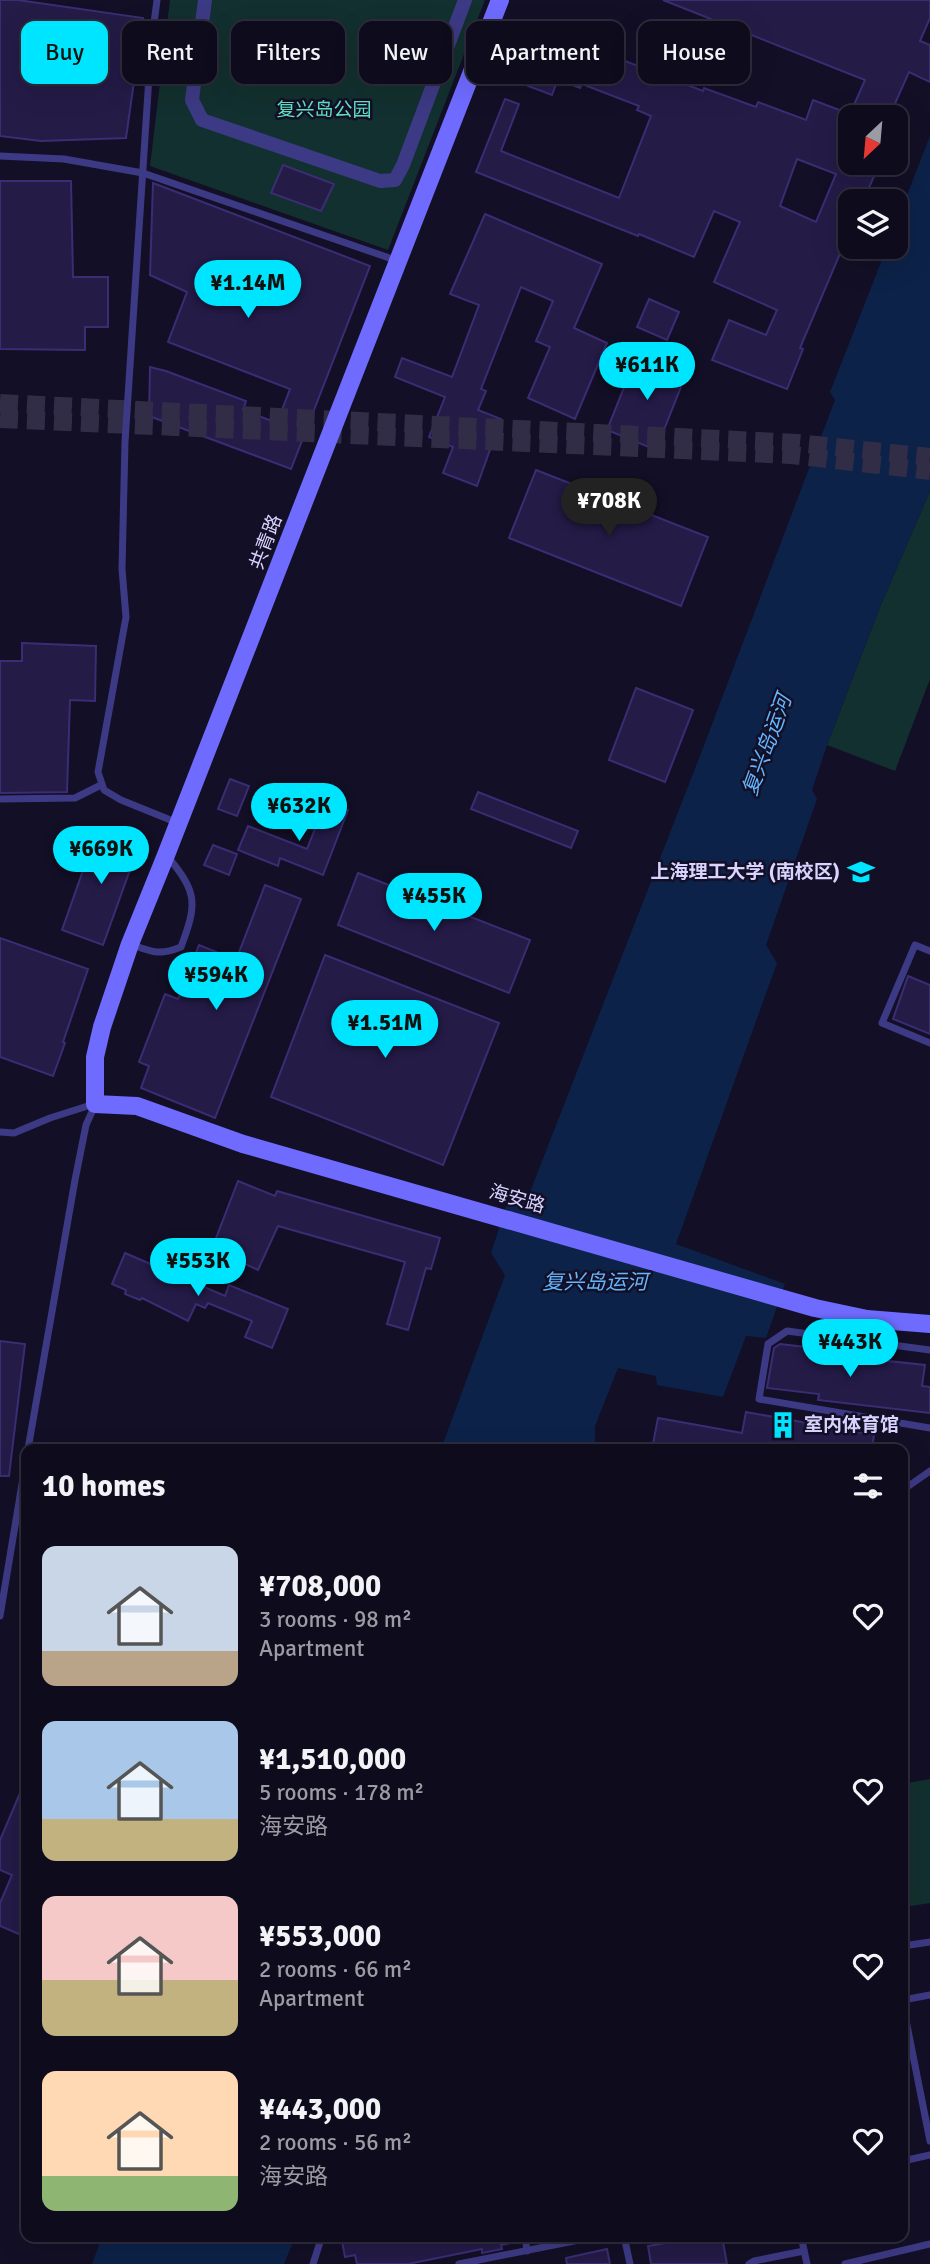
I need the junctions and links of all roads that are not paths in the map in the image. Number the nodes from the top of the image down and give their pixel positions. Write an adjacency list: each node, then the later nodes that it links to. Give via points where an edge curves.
1 (157, 0): 6 (lane)
2 (205, 0): 3 (street, via 192,100 202,120 380,181 395,180 403,165)
3 (465, 0)
4 (499, 0): 7 (street, 共青路)
5 (0, 156): 6 (lane, via 64,159)
6 (143, 173): 7 (lane); 8 (lane, via 125,442 122,569 126,617 98,772)
7 (399, 261): 10 (street, 共青路)
8 (101, 785): 9 (lane, via 75,798); 10 (lane, via 121,800)
9 (0, 799)
10 (179, 823): 11 (street, 共青路)
11 (166, 855): 12 (street, 共青路); 12 (lane, via 184,877 193,904 181,947 154,953)
12 (130, 944): 15 (street, 共青路, via 95,1057)
13 (930, 951): 14 (lane, via 915,945 882,1023)
14 (930, 1043)
15 (95, 1104): 16 (lane, via 15,1133); 17 (street, 海安路, via 137,1106 243,1144 842,1315); 20 (lane, via 75,1180)
16 (0, 1132)
17 (930, 1324)
18 (930, 1350): 19 (lane, via 787,1331 768,1344 759,1399)
19 (930, 1428)
20 (29, 1444)
21 (930, 1471): 22 (lane)
22 (908, 1486)
23 (21, 1490): 24 (lane)
24 (0, 1616)
25 (930, 1941): 26 (lane)
26 (908, 1946)
27 (930, 1995): 28 (lane)
28 (908, 2001)
29 (908, 2046): 30 (lane)
30 (930, 2141)
31 (930, 2155): 32 (lane)
32 (908, 2160)
33 (320, 2242): 42 (lane)
34 (526, 2242): 39 (lane)
35 (570, 2242): 39 (lane)
36 (625, 2242): 44 (lane)
37 (802, 2242): 40 (lane)
38 (930, 2244): 47 (lane)
39 (527, 2251): 41 (lane)
40 (804, 2251): 45 (lane); 46 (lane)
41 (503, 2260): 43 (lane)
42 (313, 2264)
43 (460, 2264)
44 (630, 2264)
45 (748, 2264)
46 (807, 2264)
47 (845, 2264)

